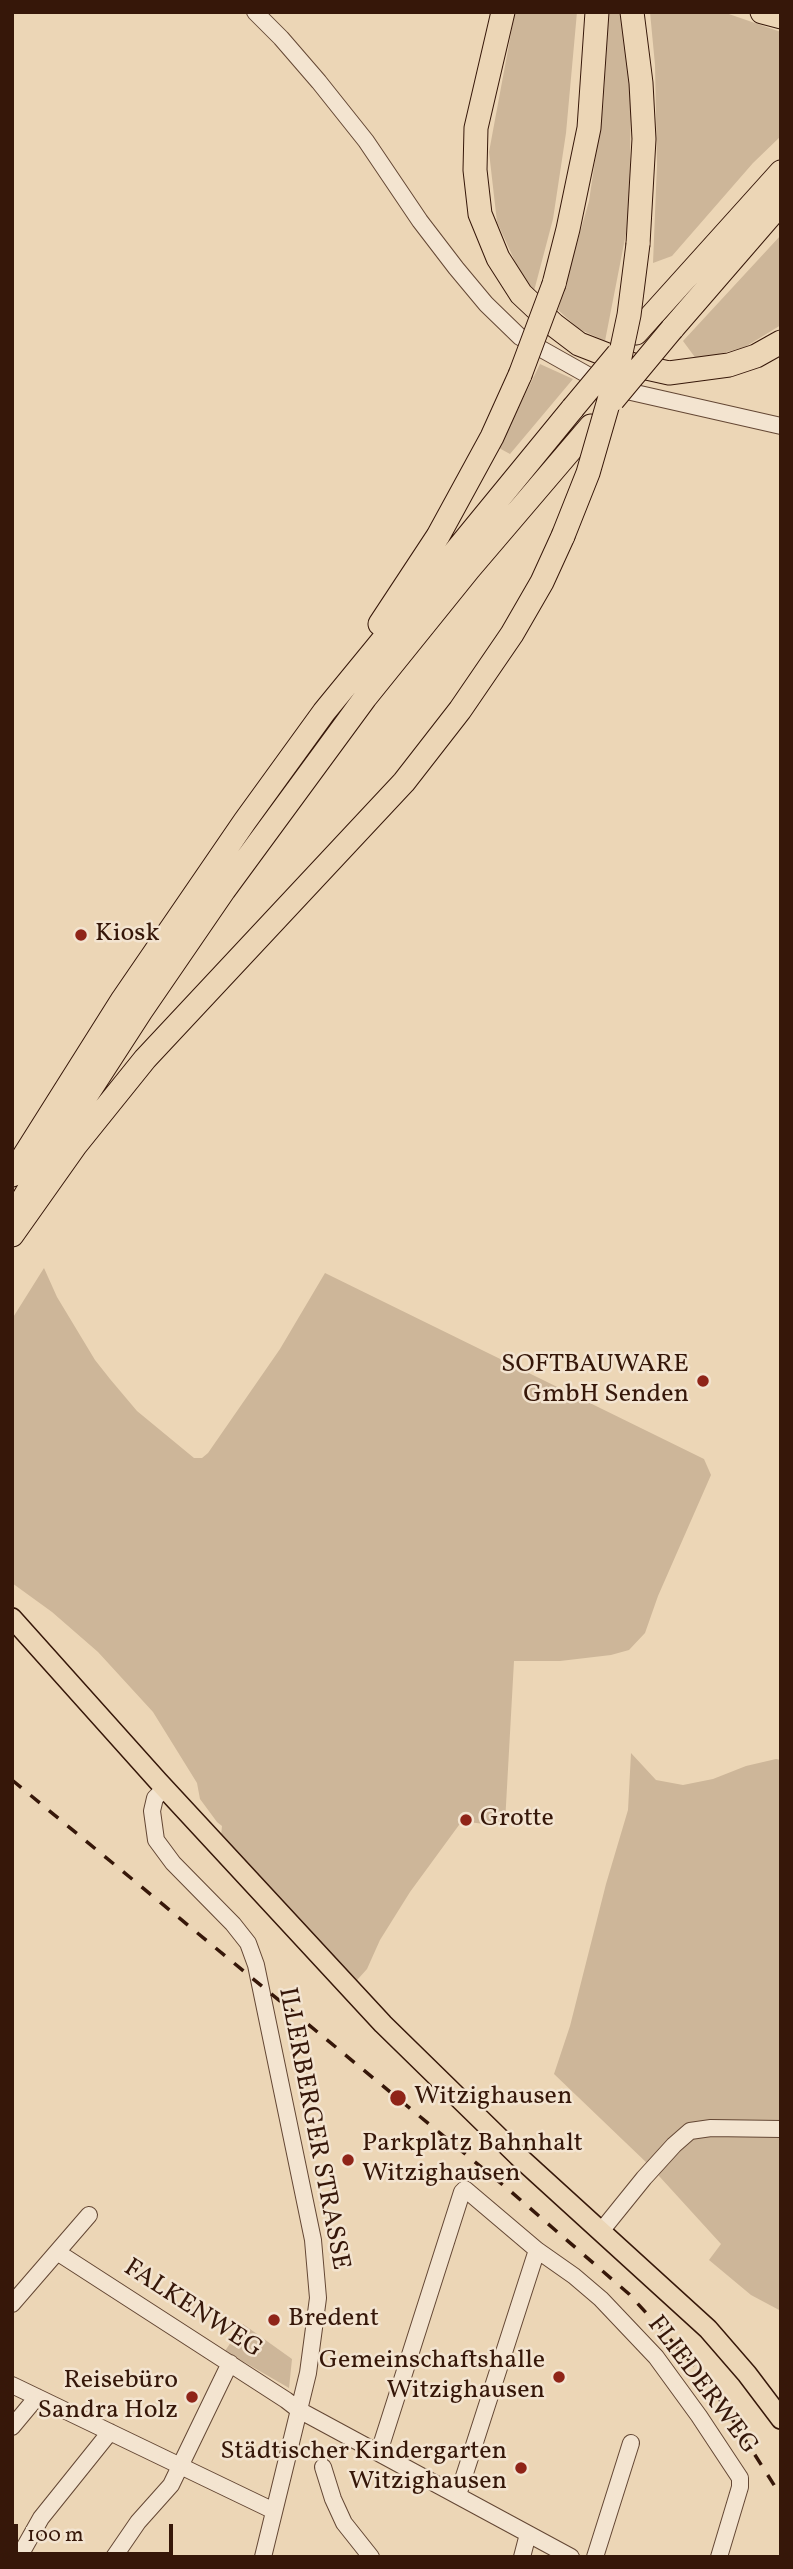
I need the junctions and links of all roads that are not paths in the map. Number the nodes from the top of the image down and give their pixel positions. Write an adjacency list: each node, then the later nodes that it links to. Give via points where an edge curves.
1 (254, 12): 10 (street, via 366,141 456,268 520,337 608,387)
2 (503, 12): 9 (highway, via 476,128 475,170 480,214 498,258 521,294 579,344 606,357 669,373 729,365)
3 (597, 12): 11 (highway, bridge, via 589,128 571,216 554,284 520,375 438,536 329,695)
4 (632, 12): 14 (highway, bridge, via 644,139 629,315 587,473 542,582 512,634 412,772 145,1059)
5 (762, 12): 6 (highway)
6 (781, 17)
7 (781, 172): 11 (highway, bridge, via 636,333)
8 (781, 203): 13 (highway, bridge, via 365,698 134,1022)
9 (781, 342)
10 (781, 426)
11 (324, 712): 12 (highway, via 138,976)
12 (12, 1175)
13 (12, 1218)
14 (12, 1235)
15 (12, 1618): 16 (main road)
16 (165, 1788): 19 (main road, via 383,2024 518,2156); 26 (street, ILLERBERGER STRASSE, via 155,1798 152,1811 156,1840 233,1924 248,1943 256,1965 317,2276 314,2332)
17 (781, 2129): 19 (street, via 690,2132 666,2153)
18 (89, 2215): 21 (street)
19 (602, 2230): 27 (main road, via 708,2329)
20 (537, 2250): 31 (street, FLIEDERWEG, via 465,2189 462,2192); 34 (street); 44 (street, FLIEDERWEG, via 600,2299 656,2357 733,2466 740,2487)
21 (57, 2252): 22 (street); 23 (street, FALKENWEG)
22 (12, 2304)
23 (229, 2363): 26 (street, FALKENWEG); 32 (street)
24 (12, 2385): 25 (street)
25 (37, 2397): 28 (street); 29 (street)
26 (299, 2410): 31 (street, FALKENWEG); 35 (street, ILLERBERGER STRASSE)
27 (779, 2414)
28 (12, 2427)
29 (110, 2432): 32 (street); 37 (street, via 41,2518)
30 (631, 2443): 43 (street)
31 (379, 2452): 34 (street, FALKENWEG)
32 (181, 2467): 35 (street); 38 (street)
33 (323, 2467): 40 (street, via 344,2522)
34 (458, 2495): 36 (street, FALKENWEG)
35 (274, 2511): 39 (street, ILLERBERGER STRASSE)
36 (528, 2534): 41 (street); 42 (street, FALKENWEG)
37 (19, 2557)
38 (114, 2557)
39 (263, 2557)
40 (371, 2557)
41 (522, 2557)
42 (571, 2557)
43 (594, 2557)
44 (719, 2557)

